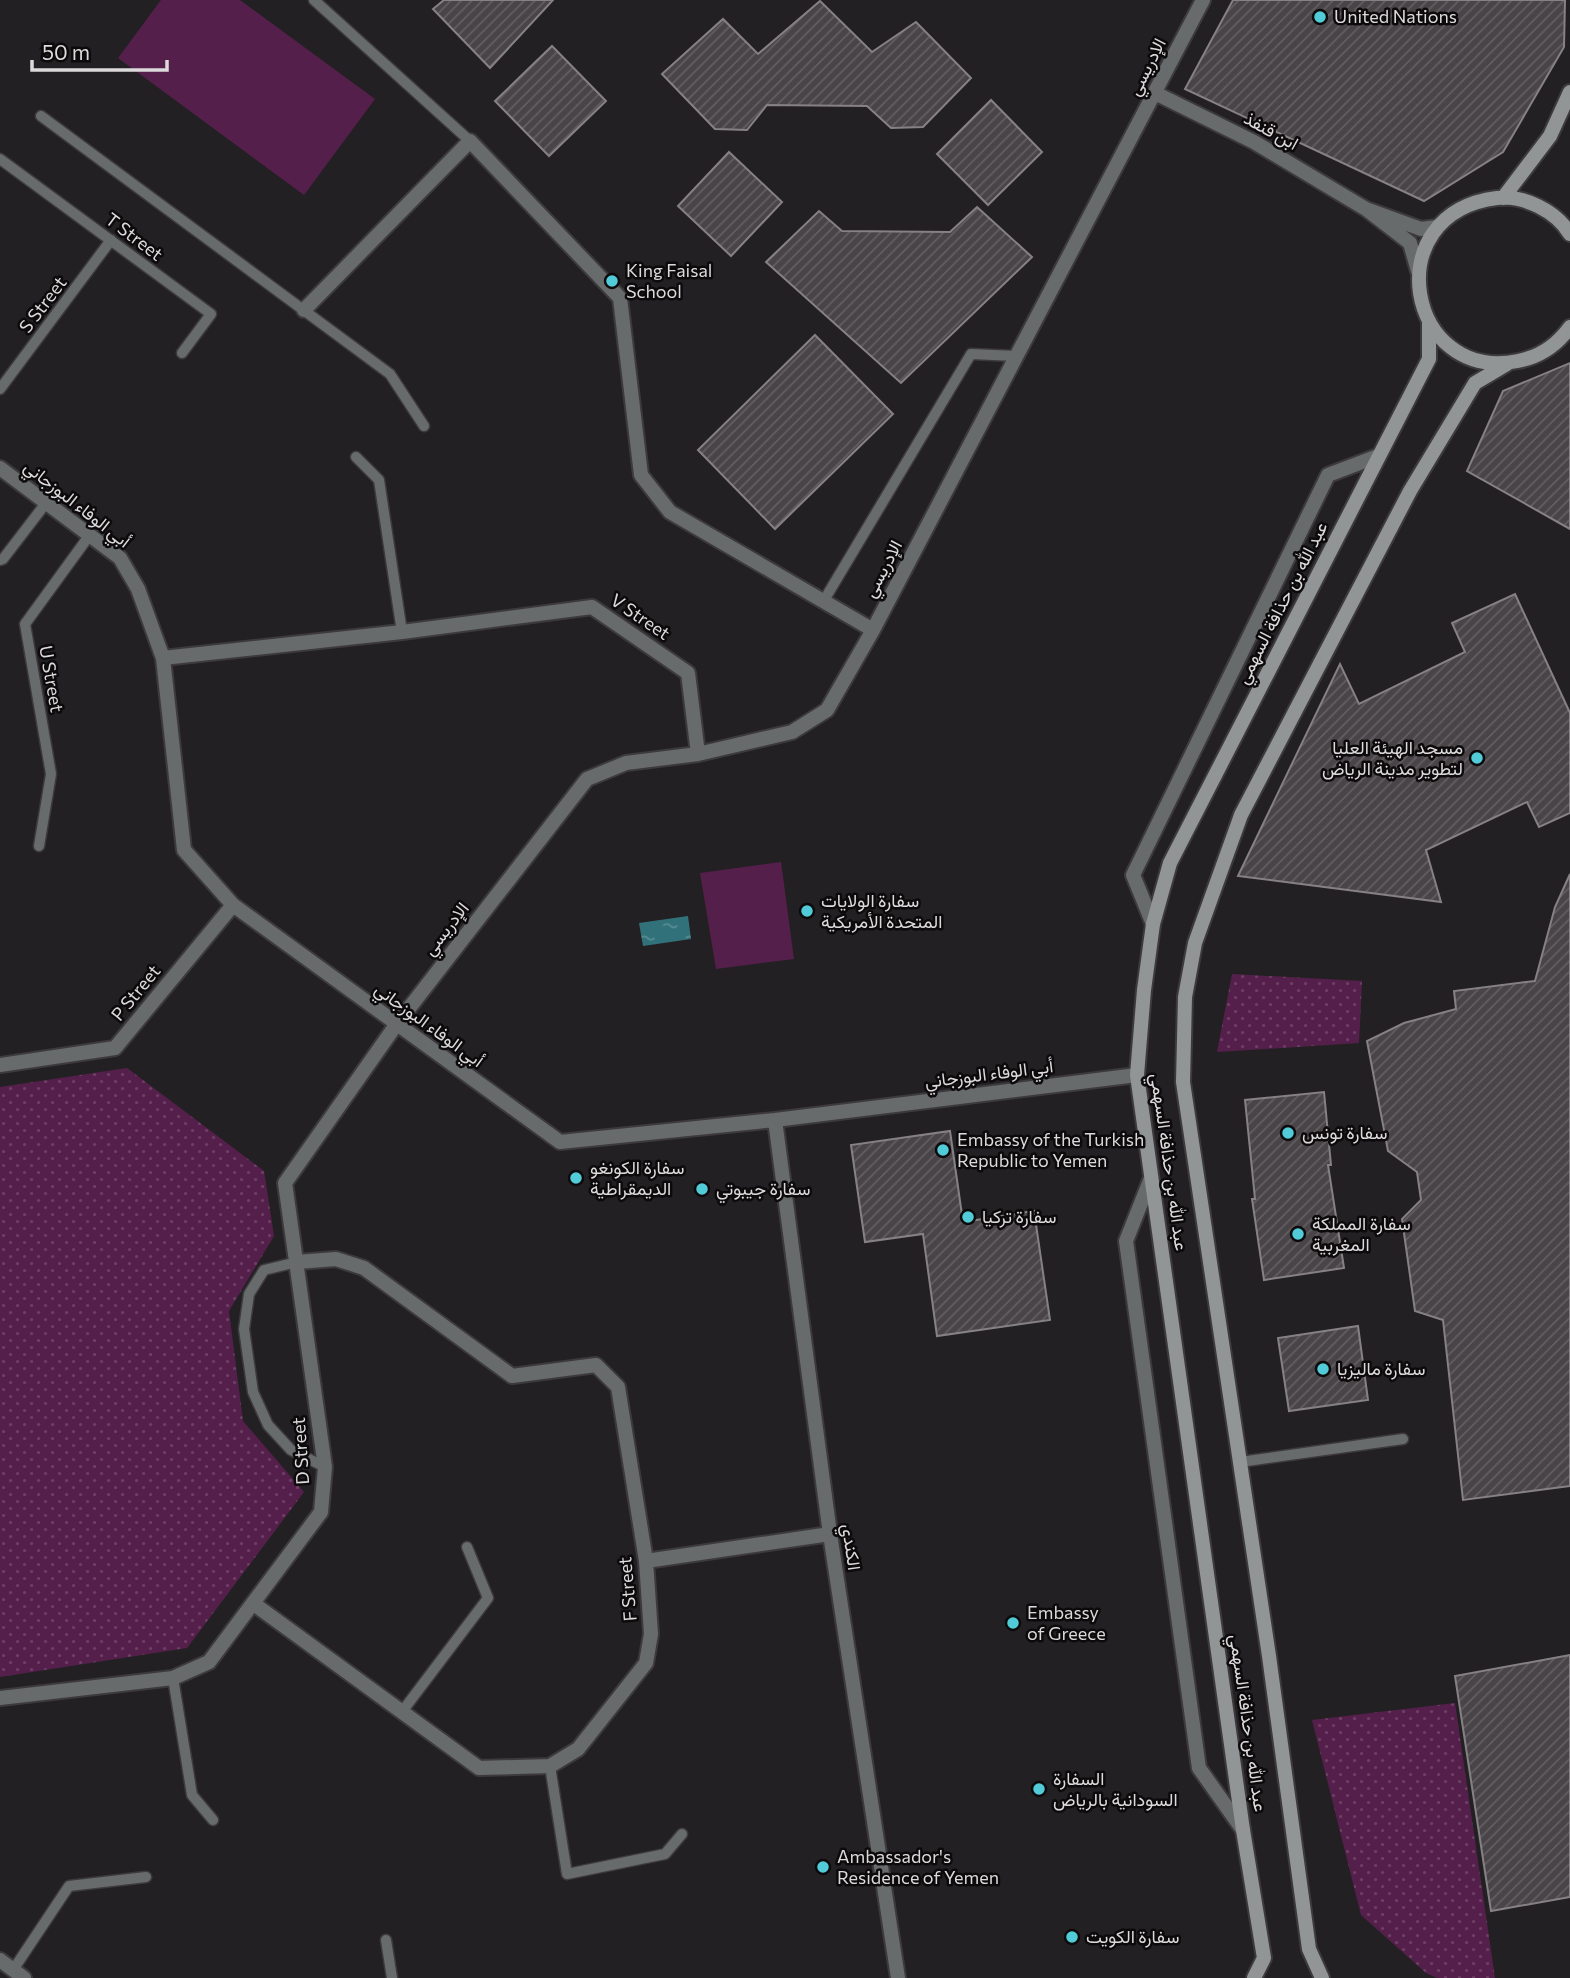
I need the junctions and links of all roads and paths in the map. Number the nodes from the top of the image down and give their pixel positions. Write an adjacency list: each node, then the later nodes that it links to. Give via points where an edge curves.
1 (314, 0): 6 (lane)
2 (1203, 0): 4 (street, الإدريسي)
3 (1570, 92): 8 (street, via 1550,136)
4 (1155, 93): 9 (street, ابن قنفذ, via 1254,142); 18 (street, الإدريسي)
5 (41, 116): 14 (lane)
6 (470, 141): 14 (street); 28 (street, via 620,298 641,475 670,512)
7 (0, 159): 12 (lane, T Street)
8 (1503, 198): 10 (street, via 1478,201); 11 (street, via 1539,207)
9 (1366, 209): 10 (street, via 1421,229); 13 (street, via 1410,243)
10 (1437, 227): 13 (street, via 1424,248)
11 (1569, 229)
12 (111, 240): 17 (lane, T Street, via 211,314); 20 (lane, S Street)
13 (1418, 271): 15 (street, via 1419,297)
14 (304, 310): 21 (lane, via 390,374)
15 (1429, 323): 19 (street, via 1443,341 1462,354); 22 (street, عبد الله بن حذافة السهمي, via 1429,359)
16 (1568, 333): 19 (street, via 1548,350)
17 (182, 353)
18 (1016, 356): 28 (lane, via 971,354); 29 (street, الإدريسي)
19 (1507, 364): 43 (street, عبد الله بن حذافة السهمي, via 1475,383 1410,491 1241,815 1195,943 1185,997 1184,1082)
20 (0, 389)
21 (424, 426)
22 (1378, 456): 35 (street, عبد الله بن حذافة السهمي, via 1170,863); 35 (street, via 1328,475 1133,874)
23 (356, 457): 30 (lane, via 379,480)
24 (0, 468): 25 (street, أبي الوفاء البوزجاني)
25 (46, 503): 26 (street, أبي الوفاء البوزجاني); 27 (lane)
26 (89, 536): 31 (street, أبي الوفاء البوزجاني, via 120,558 138,589); 33 (lane, U Street, via 25,624 51,774)
27 (0, 559)
28 (823, 602): 29 (street)
29 (873, 630): 32 (street, الإدريسي, via 827,710 792,732)
30 (402, 632): 31 (street, V Street); 32 (street, V Street, via 592,607 688,673)
31 (163, 658): 34 (street, أبي الوفاء البوزجاني, via 184,850)
32 (698, 754): 36 (street, الإدريسي, via 626,763 587,779)
33 (39, 846)
34 (233, 905): 36 (street, أبي الوفاء البوزجاني); 37 (street, P Street, via 115,1048)
35 (1153, 924): 38 (street, عبد الله بن حذافة السهمي)
36 (396, 1025): 39 (street, أبي الوفاء البوزجاني, via 560,1142); 41 (street, D Street, via 285,1183)
37 (0, 1065)
38 (1137, 1075): 39 (street, أبي الوفاء البوزجاني); 40 (street, عبد الله بن حذافة السهمي)
39 (775, 1120): 45 (street, الكندي)
40 (1152, 1178): 54 (street, عبد الله بن حذافة السهمي); 54 (street, via 1126,1241 1199,1768)
41 (297, 1262): 44 (street, D Street); 44 (lane, via 264,1270 249,1294 244,1329 253,1392 268,1425 291,1450); 47 (street, F Street, via 336,1259 364,1268 512,1376 596,1365 618,1387)
42 (1403, 1438): 43 (lane)
43 (1240, 1462): 63 (street, عبد الله بن حذافة السهمي, via 1308,1949)
44 (325, 1467): 48 (street, D Street, via 321,1512)
45 (830, 1534): 47 (street); 61 (street, الكندي)
46 (467, 1547): 51 (lane, via 488,1598)
47 (646, 1561): 52 (street, F Street, via 651,1634 646,1662 578,1749)
48 (254, 1604): 49 (street, D Street, via 209,1662); 51 (street)
49 (173, 1678): 50 (street, D Street); 53 (lane, via 192,1795)
50 (0, 1698)
51 (401, 1713): 52 (street, via 478,1768)
52 (550, 1766): 55 (lane, via 568,1874 665,1854)
53 (213, 1820)
54 (1243, 1830): 62 (street, عبد الله بن حذافة السهمي, via 1264,1958)
55 (682, 1833)
56 (146, 1877): 59 (lane, via 69,1886)
57 (386, 1940): 60 (lane)
58 (0, 1960): 59 (street)
59 (18, 1974)
60 (392, 1978)
61 (898, 1978)
62 (1254, 1978)
63 (1322, 1978)

